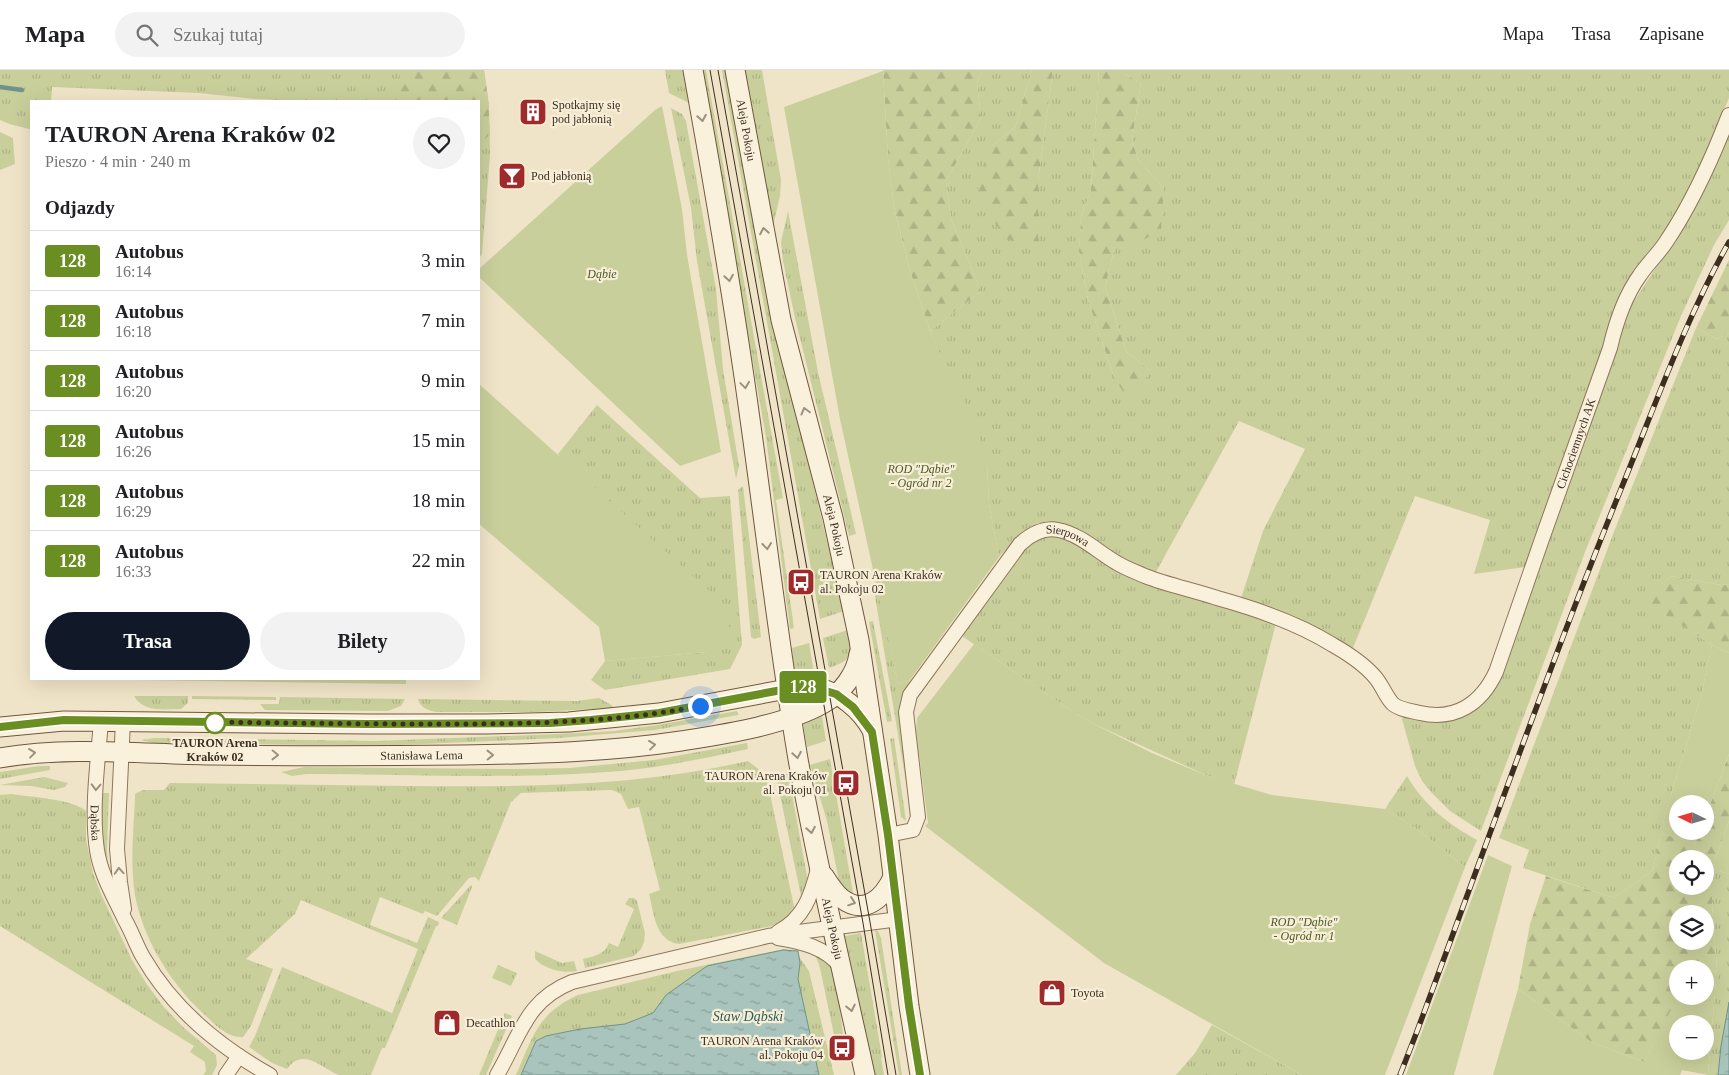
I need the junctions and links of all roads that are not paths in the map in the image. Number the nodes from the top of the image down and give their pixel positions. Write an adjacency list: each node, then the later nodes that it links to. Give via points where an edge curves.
1 (693, 70): 5 (main road, Aleja Pokoju, one-way to 5, via 724,240)
2 (735, 70): 4 (main road, Aleja Pokoju, one-way to 2, via 833,518 781,320)
3 (1729, 115): 7 (street, Cichociemnych AK, via 1696,193 1666,242 1639,276 1623,306 1487,690 1473,702 1445,715 1409,710)
4 (859, 640): 6 (main road, Stanisława Lema, via 855,669); 12 (main road, Aleja Pokoju)
5 (787, 689): 6 (main road, via 812,687); 8 (main road, Aleja Pokoju); 10 (main road, via 659,713 568,722)
6 (836, 694): 8 (main road, Stanisława Lema, via 823,704); 12 (main road, via 853,707)
7 (1393, 704): 16 (street, Sierpowa, via 1375,677 1322,638 1220,598 1146,576 1119,564 1065,531 1043,530 1020,544 910,695 906,712 918,818 913,830)
8 (791, 717): 14 (main road, Stanisława Lema, one-way to 8, via 379,756 565,753 692,739); 17 (main road, Aleja Pokoju, one-way to 17)
9 (101, 721): 10 (main road); 11 (main road); 13 (street, Dąbska)
10 (123, 721): 14 (street, Dąbska)
11 (0, 727)
12 (872, 732): 16 (main road, Aleja Pokoju)
13 (99, 752): 14 (main road, Stanisława Lema); 15 (main road, Stanisława Lema, one-way to 13, via 50,751); 20 (street, Dąbska, one-way to 20, via 97,850 108,887)
14 (122, 753): 20 (street, Dąbska, one-way to 14, via 117,849)
15 (0, 758)
16 (888, 835): 18 (main road, Aleja Pokoju)
17 (818, 869): 18 (main road, one-way to 18, via 840,897 850,904 859,905 872,903 882,896); 21 (main road, Aleja Pokoju); 22 (street, via 811,895 800,915 784,929)
18 (893, 877): 19 (main road, Aleja Pokoju)
19 (899, 919): 21 (street); 31 (main road, Aleja Pokoju)
20 (125, 920): 25 (street, Dąbska, via 146,962 174,1002 209,1035)
21 (833, 926): 22 (street); 23 (main road, Aleja Pokoju)
22 (768, 936): 23 (street, via 819,949); 24 (street, via 563,986 531,1011)
23 (842, 970): 30 (main road, Aleja Pokoju, one-way to 30)
24 (509, 1055): 28 (street); 29 (street)
25 (239, 1056): 26 (street); 27 (street, Dąbska)
26 (226, 1075)
27 (270, 1075)
28 (498, 1075)
29 (506, 1075)
30 (865, 1075)
31 (920, 1075)

